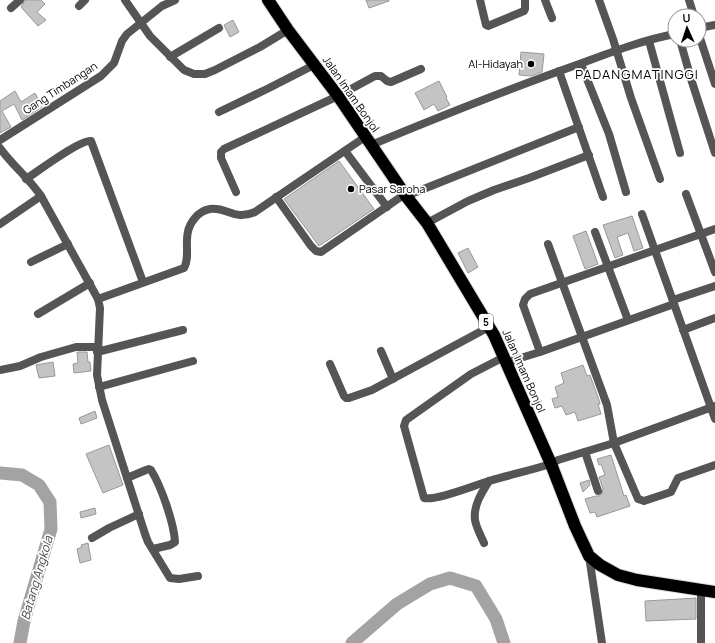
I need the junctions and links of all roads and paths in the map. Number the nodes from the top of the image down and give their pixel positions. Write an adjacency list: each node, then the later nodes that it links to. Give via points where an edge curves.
1 (20, 0): 11 (street)
2 (85, 0): 10 (street)
3 (124, 0): 13 (street)
4 (175, 0): 13 (street, Gang Timbangan, via 162,6)
5 (268, 0): 15 (highway, Jalan Imam Bonjol / 5)
6 (480, 0): 9 (street, via 484,21 488,26 524,11)
7 (545, 0): 12 (street)
8 (599, 0): 20 (street)
9 (527, 1)
10 (79, 6)
11 (11, 8)
12 (552, 18)
13 (140, 23): 21 (street); 30 (street, Gang Timbangan, via 127,34 114,63 101,76)
14 (219, 28): 21 (street)
15 (288, 30): 21 (street, via 260,48 205,74 189,73); 23 (highway, Jalan Imam Bonjol / 5)
16 (667, 36): 17 (street)
17 (649, 41): 20 (street); 34 (street)
18 (682, 48): 35 (street)
19 (703, 48): 26 (street)
20 (617, 51): 22 (street); 38 (street)
21 (170, 56)
22 (581, 64): 25 (street); 40 (street, via 609,134)
23 (314, 65): 27 (highway, Jalan Imam Bonjol / 5); 28 (street)
24 (421, 69): 27 (street, via 394,81 375,76)
25 (559, 71): 29 (street); 31 (street)
26 (715, 84)
27 (338, 96): 31 (highway, Jalan Imam Bonjol / 5); 39 (street, via 222,150 221,158)
28 (219, 112)
29 (579, 127): 36 (street); 42 (street)
30 (0, 140)
31 (368, 141): 33 (street); 42 (highway, Jalan Imam Bonjol / 5)
32 (0, 148): 37 (street)
33 (345, 151): 44 (street); 46 (street)
34 (680, 153)
35 (715, 154)
36 (589, 155): 45 (street); 48 (street, via 494,190)
37 (26, 179): 43 (street); 59 (street, via 65,153 86,141 92,141)
38 (660, 180)
39 (236, 192)
40 (626, 192)
41 (686, 194): 52 (street)
42 (406, 195): 46 (street); 48 (highway, Jalan Imam Bonjol / 5)
43 (41, 196): 49 (street); 53 (street)
44 (276, 197): 46 (street, via 310,246 321,252); 59 (street, via 246,216 212,209 198,214 187,235 187,261 184,268)
45 (603, 198)
46 (387, 206)
47 (642, 214): 55 (street)
48 (427, 223): 68 (highway, Jalan Imam Bonjol / 5)
49 (0, 224)
50 (715, 229): 52 (street)
51 (595, 232): 57 (street)
52 (701, 234): 55 (street); 58 (street)
53 (68, 244): 56 (street); 60 (street)
54 (548, 244): 61 (street)
55 (655, 250): 57 (street); 64 (street)
56 (31, 262)
57 (608, 267): 61 (street); 67 (street)
58 (715, 272)
59 (143, 282): 63 (street)
60 (90, 283): 63 (street); 65 (street)
61 (562, 283): 71 (street); 74 (street, via 530,294 523,305)
62 (715, 286): 64 (street)
63 (98, 299): 72 (street, via 100,308)
64 (673, 302): 67 (street); 70 (street)
65 (38, 314)
66 (715, 318): 70 (street)
67 (628, 320): 71 (street)
68 (489, 327): 76 (highway, Jalan Imam Bonjol / 5); 79 (street)
69 (183, 330): 72 (street)
70 (683, 330): 81 (street)
71 (582, 337): 74 (street); 83 (street, via 607,405)
72 (97, 350): 78 (street, via 76,347); 80 (street)
73 (381, 351): 79 (street)
74 (540, 352): 76 (street)
75 (193, 361): 80 (street)
76 (505, 361): 85 (highway, Jalan Imam Bonjol / 5); 88 (street, via 471,374 413,414 404,426 424,498 451,494)
77 (330, 364): 79 (street, via 346,398 372,390)
78 (0, 370)
79 (393, 379)
80 (99, 387): 87 (street)
81 (713, 407): 82 (street); 83 (street)
82 (715, 419)
83 (614, 443): 84 (street); 86 (street, via 638,499 644,501 671,492 678,478)
84 (585, 452): 85 (street); 89 (street)
85 (552, 464): 88 (street); 94 (highway, Jalan Imam Bonjol / 5)
86 (715, 465)
87 (127, 478): 90 (street); 93 (street, via 150,469 168,511 175,542)
88 (489, 481): 92 (street, via 475,514 475,521)
89 (598, 491)
90 (139, 514): 91 (street); 93 (street)
91 (92, 538)
92 (484, 544)
93 (153, 550): 95 (street, via 170,578)
94 (589, 556): 96 (highway, Jalan Imam Bonjol / 5, via 618,575); 98 (street)
95 (198, 576)
96 (701, 589): 97 (highway, Jalan Imam Bonjol / 5); 99 (street)
97 (715, 592)
98 (602, 643)
99 (701, 643)

